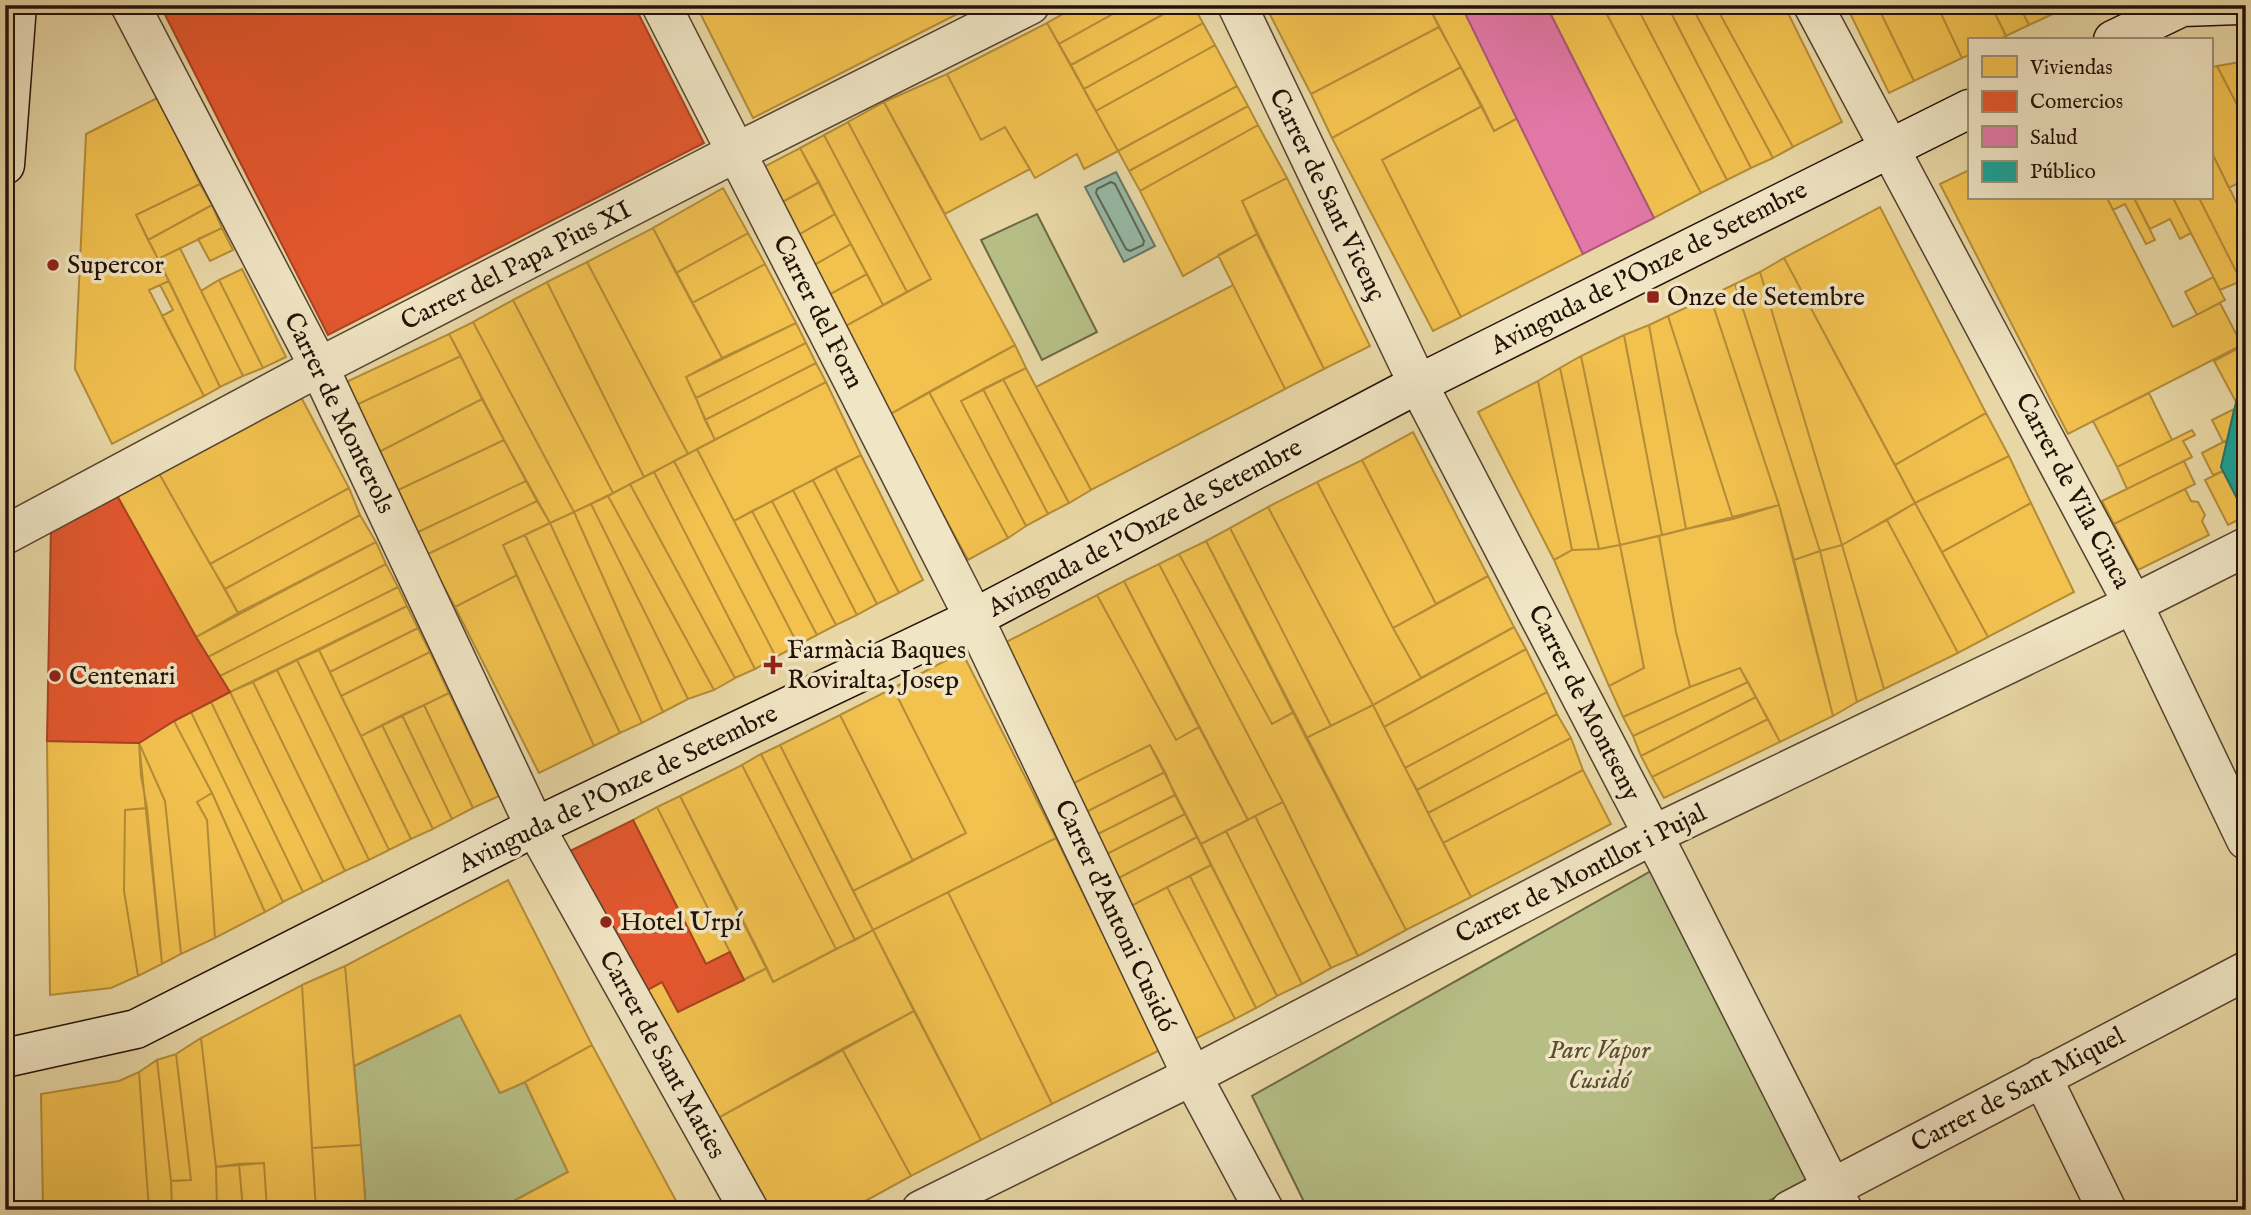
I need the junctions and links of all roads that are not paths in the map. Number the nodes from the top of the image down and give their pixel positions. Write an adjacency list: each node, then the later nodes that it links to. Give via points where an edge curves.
1 (17, 5): 13 (street)
2 (130, 5): 14 (street, Carrer de Monterols)
3 (662, 5): 12 (street, Carrer del Forn)
4 (1030, 5): 12 (street, Carrer del Papa Pius XI)
5 (1237, 5): 15 (street, Carrer de Sant Vicenç)
6 (1813, 5): 11 (street, Carrer de Vila Cinca)
7 (2239, 5): 8 (street)
8 (2184, 6): 9 (street)
9 (2117, 38)
10 (1968, 109): 11 (street, Avinguda de l'Onze de Setembre)
11 (1889, 147): 15 (street, Avinguda de l'Onze de Setembre); 18 (street, Carrer de Vila Cinca)
12 (737, 152): 14 (street, Carrer del Papa Pius XI); 19 (street, Carrer del Forn)
13 (5, 165)
14 (319, 368): 16 (street, Carrer del Papa Pius XI); 20 (street, Carrer de Monterols)
15 (1418, 384): 19 (street, Avinguda de l'Onze de Setembre); 21 (street, Carrer de Montseny)
16 (5, 535)
17 (2246, 547): 18 (street, Carrer de Montllor i Pujal)
18 (2133, 604): 21 (street, Carrer de Montllor i Pujal); 22 (street, Carrer de Vila Cinca)
19 (974, 618): 20 (street, Avinguda de l'Onze de Setembre); 25 (street, Carrer d'Antoni Cusidó)
20 (535, 827): 24 (street, Avinguda de l'Onze de Setembre, via 136,1028); 28 (street, Carrer de Sant Maties)
21 (1653, 835): 25 (street, Carrer de Montllor i Pujal); 27 (street, Carrer de Montseny)
22 (2246, 840)
23 (2246, 971): 26 (street, Carrer de Sant Miquel)
24 (5, 1058)
25 (1192, 1076): 29 (street, Carrer de Montllor i Pujal); 30 (street, Carrer d'Antoni Cusidó)
26 (2042, 1077): 27 (street, Carrer de Sant Miquel); 32 (street)
27 (1838, 1198): 31 (street, Carrer de Sant Miquel)
28 (749, 1210)
29 (921, 1210)
30 (1264, 1210)
31 (1790, 1210)
32 (2107, 1210)

